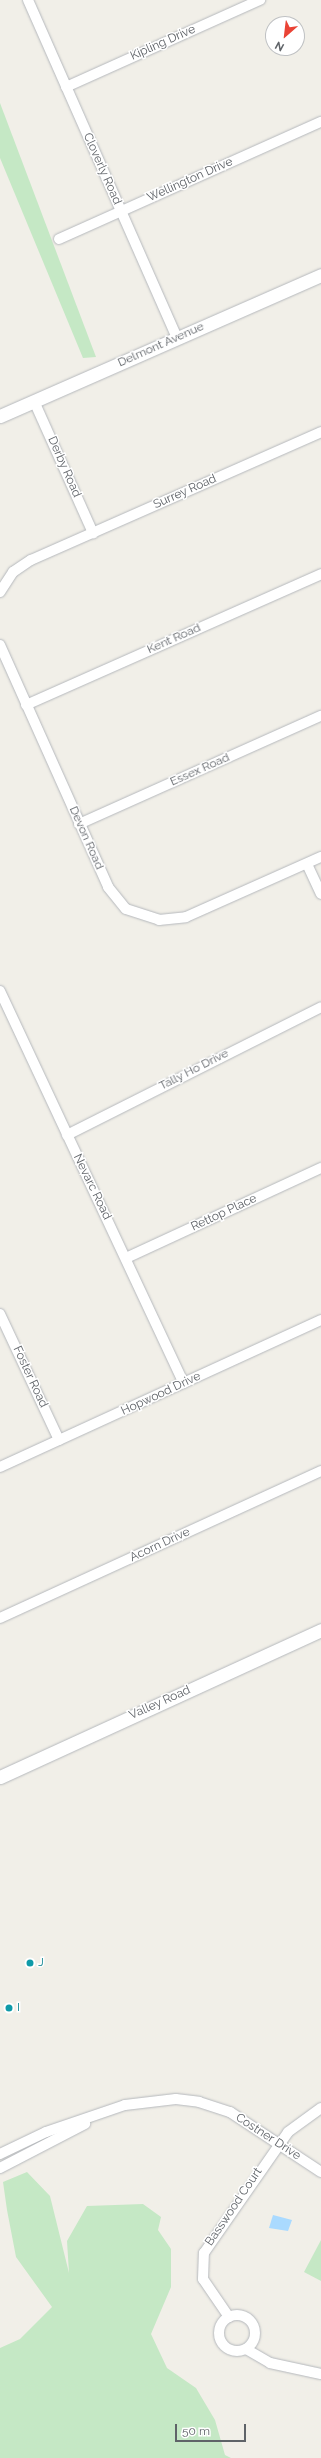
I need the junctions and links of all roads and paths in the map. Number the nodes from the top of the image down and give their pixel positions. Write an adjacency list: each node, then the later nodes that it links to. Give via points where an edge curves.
1 (28, 0): 3 (street, Cloverly Road)
2 (260, 0): 3 (street, Kipling Drive)
3 (66, 87): 5 (street, Cloverly Road)
4 (321, 122): 5 (street, Wellington Drive)
5 (120, 211): 6 (street, Wellington Drive); 8 (street, Cloverly Road)
6 (59, 239)
7 (321, 275): 8 (street, Delmont Avenue)
8 (177, 338): 9 (street, Delmont Avenue)
9 (34, 401): 10 (street, Delmont Avenue); 12 (street, Derby Road)
10 (0, 416)
11 (321, 432): 12 (street, Surrey Road)
12 (93, 533): 14 (street, Surrey Road, via 48,552 13,572)
13 (321, 574): 16 (street, Kent Road)
14 (0, 592)
15 (0, 645): 16 (street, Devon Road)
16 (26, 705): 18 (street, Devon Road)
17 (321, 716): 18 (street, Essex Road)
18 (79, 824): 20 (street, Devon Road, via 111,893 136,915 172,920)
19 (321, 857): 20 (street, Devon Road)
20 (307, 864): 21 (street)
21 (321, 894)
22 (0, 991): 24 (street, Nevarc Road)
23 (321, 1006): 24 (street, Tally Ho Drive)
24 (67, 1135): 26 (street, Nevarc Road)
25 (321, 1168): 26 (street, Rettop Place)
26 (126, 1258): 29 (street, Nevarc Road)
27 (0, 1314): 30 (street, Foster Road)
28 (321, 1320): 29 (street, Hopwood Drive)
29 (184, 1383): 30 (street, Hopwood Drive)
30 (59, 1440): 31 (street, Hopwood Drive)
31 (0, 1467)
32 (321, 1471): 33 (street, Acorn Drive)
33 (0, 1618)
34 (321, 1630): 35 (street, Valley Road)
35 (0, 1777)
36 (321, 2108): 38 (street, Basswood Court, via 298,2123)
37 (97, 2116): 38 (street, Costner Drive, via 125,2105 149,2100 199,2102 230,2112); 39 (street, Costner Drive, via 46,2132); 40 (street, Costner Drive, via 56,2141)
38 (279, 2143): 41 (street, Costner Drive); 42 (street, Basswood Court, via 204,2253 203,2279)
39 (0, 2154)
40 (0, 2168)
41 (321, 2172)
42 (229, 2317): 43 (street, via 245,2316 255,2328 255,2337); 43 (street, via 219,2330 221,2342 230,2350)
43 (246, 2350): 44 (street, via 270,2363)
44 (321, 2374)

